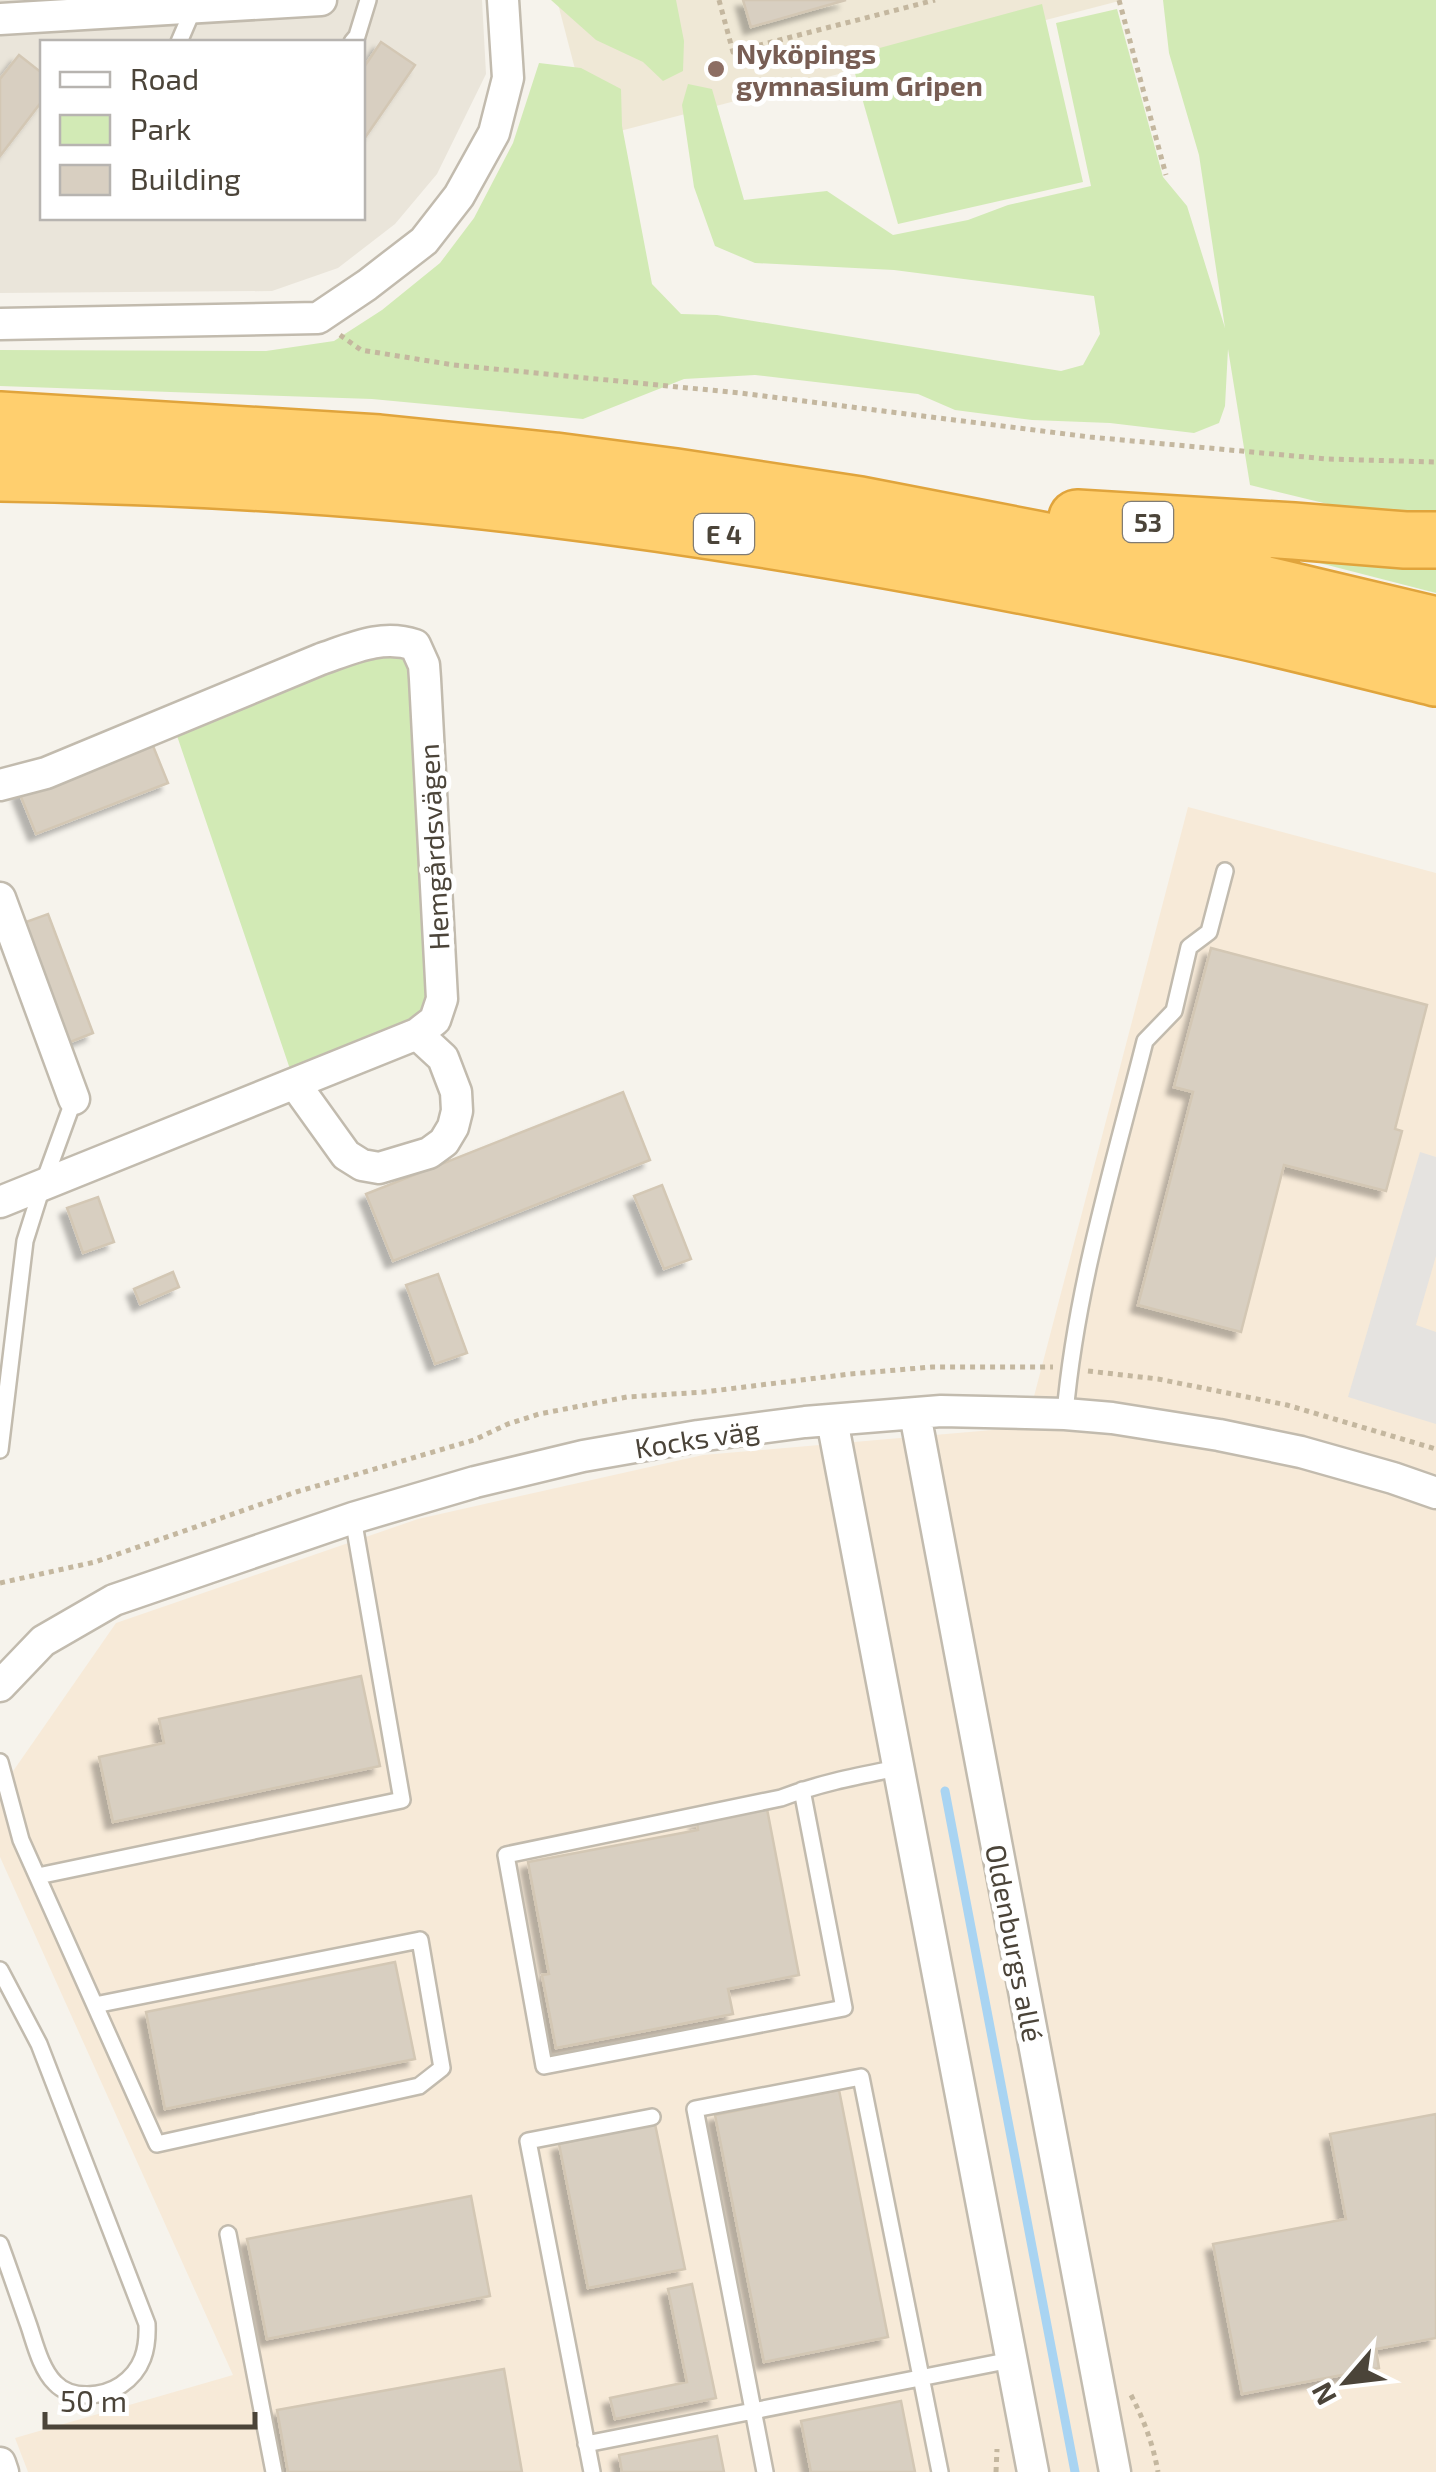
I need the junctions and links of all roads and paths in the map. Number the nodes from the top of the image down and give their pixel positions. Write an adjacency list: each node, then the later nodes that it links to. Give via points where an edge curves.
1 (321, 0): 7 (street)
2 (368, 0): 12 (lane)
3 (503, 0): 14 (street, via 508,78 494,133 458,196 424,241)
4 (719, 0): 5 (path, via 733,52)
5 (935, 0)
6 (1119, 0): 13 (path)
7 (274, 1): 9 (street)
8 (90, 7): 9 (street); 10 (street)
9 (194, 8): 11 (lane)
10 (2, 26)
11 (180, 40)
12 (354, 40)
13 (1166, 175)
14 (318, 318): 15 (street); 17 (path, via 362,350 454,365 1110,438)
15 (0, 324)
16 (0, 420): 19 (highway, E 4, via 379,443)
17 (1436, 462)
18 (0, 473): 22 (highway, E 4, via 144,476 548,508 977,576)
19 (860, 505): 20 (highway, 53); 21 (highway, E 4, via 1242,579)
20 (1436, 540)
21 (1436, 626)
22 (1436, 678)
23 (0, 785): 26 (street, Hemgårdsvägen, via 46,773 365,644 399,640 415,646 424,665 442,999 435,1020)
24 (1225, 872): 32 (lane, via 1209,932 1188,948 1174,1011 1145,1042 1079,1306)
25 (0, 898): 28 (street)
26 (418, 1034): 27 (street); 27 (street, via 442,1058 456,1092 453,1127 429,1153 380,1168 362,1166 346,1156)
27 (295, 1084): 29 (street)
28 (74, 1099): 29 (lane)
29 (42, 1187): 30 (street); 34 (lane, via 25,1241)
30 (0, 1202)
31 (915, 1414): 32 (street, Kocks väg); 33 (street, Kocks väg); 58 (street, Oldenburgs allé)
32 (1065, 1414): 35 (street, Kocks väg, via 1301,1452)
33 (832, 1420): 36 (street, Kocks väg, via 583,1456); 39 (street)
34 (0, 1450)
35 (1436, 1494)
36 (353, 1518): 37 (street, Kocks väg, via 114,1600 43,1641); 41 (lane, via 402,1800)
37 (0, 1686)
38 (0, 1762): 41 (lane)
39 (898, 1768): 40 (lane); 47 (street)
40 (802, 1790): 40 (lane, via 506,1856 544,2066 844,2008)
41 (38, 1876): 43 (lane)
42 (0, 1970): 46 (lane, via 39,2044 148,2324 138,2370 118,2388 94,2396 55,2383)
43 (95, 2005): 43 (lane, via 158,2144 419,2086 442,2068 420,1940)
44 (652, 2117): 50 (lane, via 528,2141)
45 (228, 2234): 53 (lane)
46 (0, 2244)
47 (1011, 2360): 48 (lane); 57 (street)
48 (921, 2378): 49 (lane); 49 (lane, via 861,2077 695,2109); 56 (lane)
49 (754, 2411): 50 (lane); 55 (lane)
50 (586, 2444): 54 (lane)
51 (0, 2463): 52 (street)
52 (3, 2472)
53 (274, 2472)
54 (592, 2472)
55 (765, 2472)
56 (940, 2472)
57 (1033, 2472)
58 (1116, 2472)

